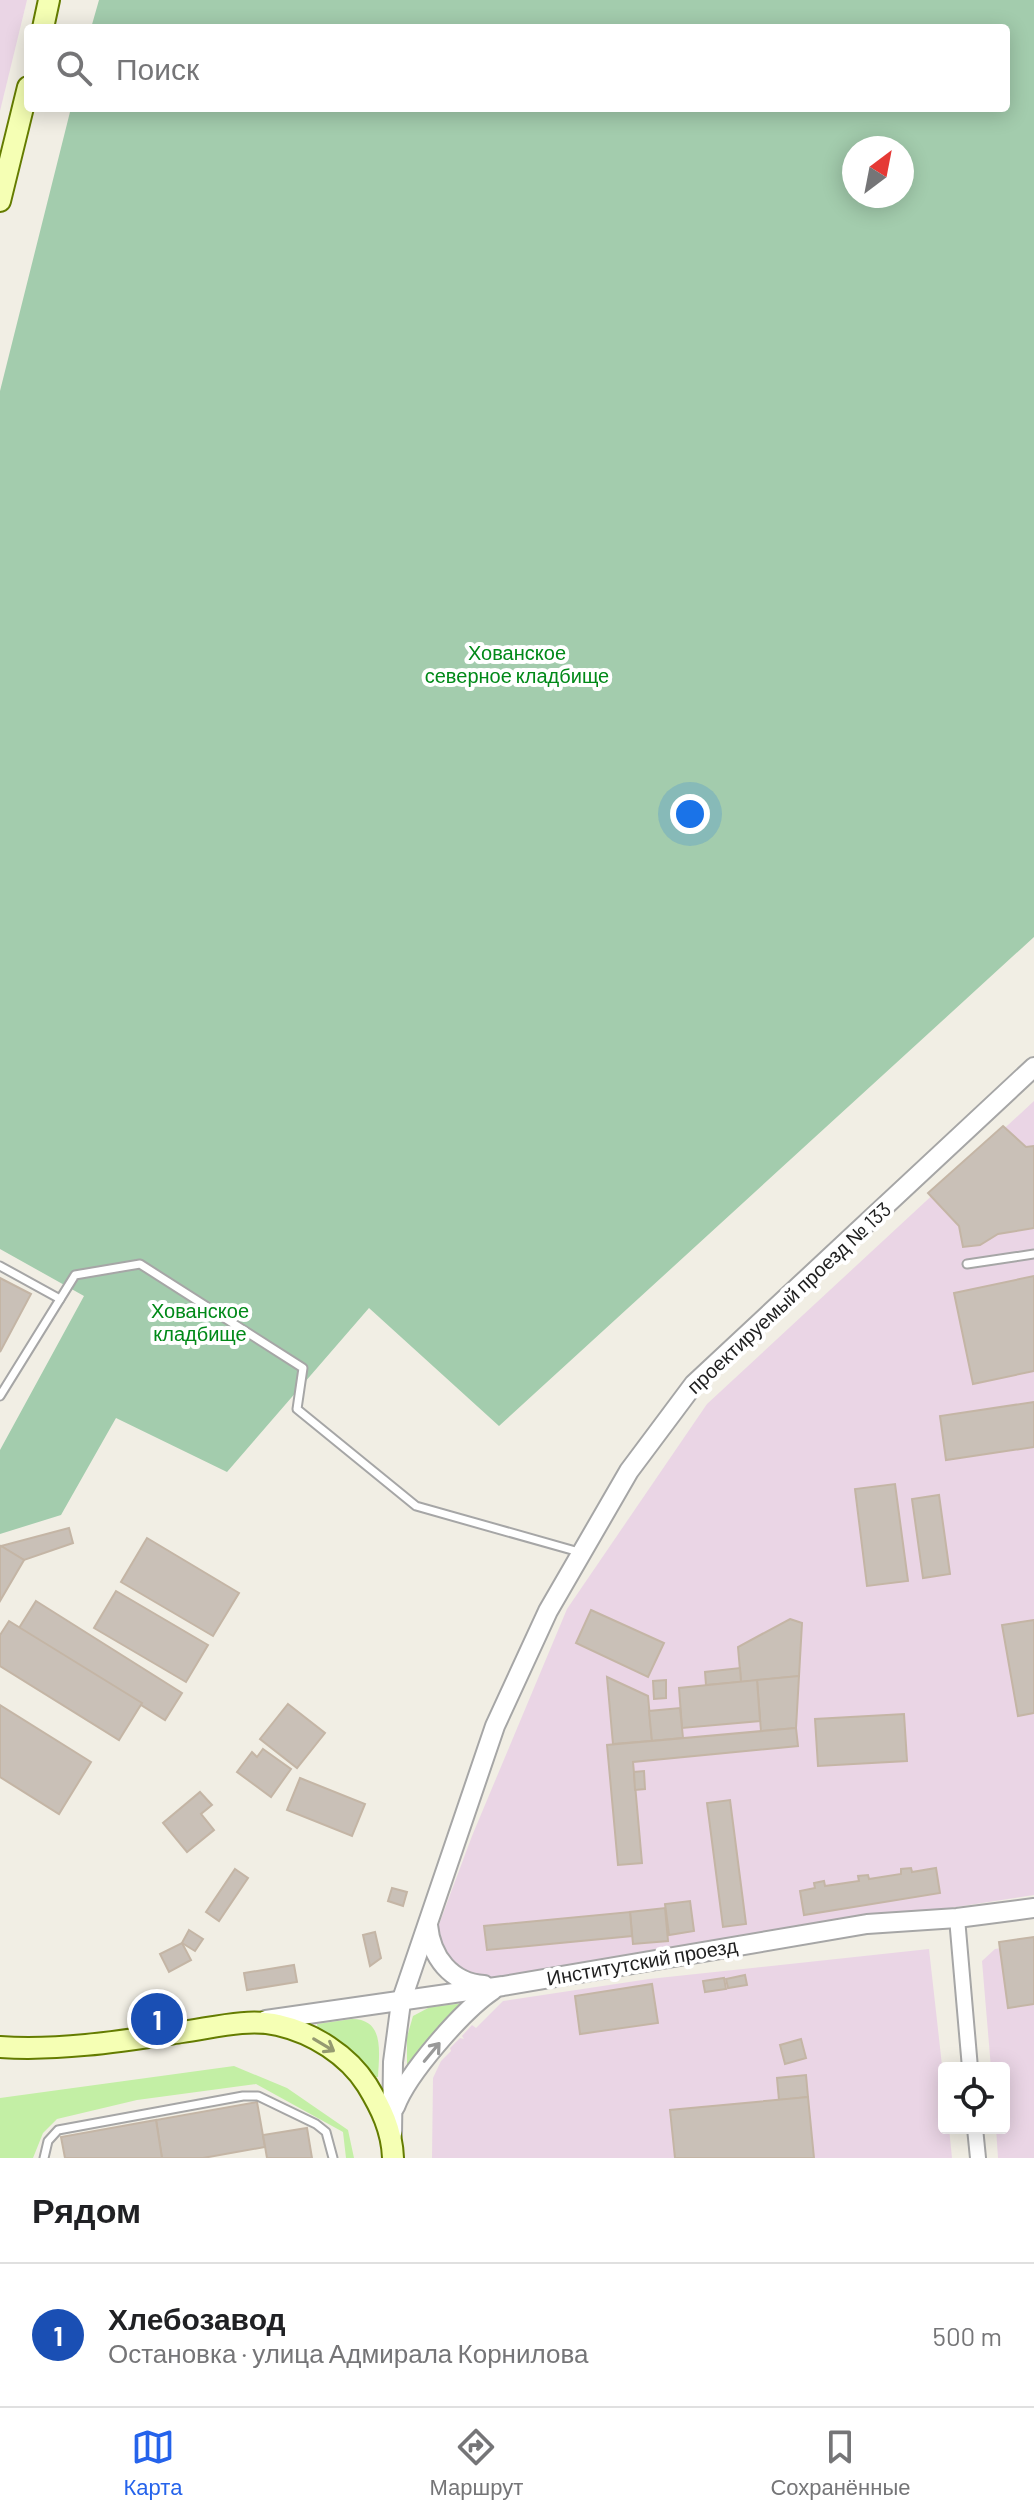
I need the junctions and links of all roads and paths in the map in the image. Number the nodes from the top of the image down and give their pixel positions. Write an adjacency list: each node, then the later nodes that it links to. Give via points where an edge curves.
1 (49, 0): 2 (main road)
2 (44, 24)
3 (24, 103): 4 (main road)
4 (0, 201)
5 (1034, 1067): 11 (street, проектируемый проезд № 133, via 694,1384 629,1471)
6 (1034, 1254): 7 (lane)
7 (967, 1264)
8 (0, 1266): 9 (lane)
9 (60, 1299): 10 (lane); 11 (lane, via 75,1275 140,1264 303,1368 297,1409 416,1506)
10 (0, 1396)
11 (581, 1553): 14 (street, проектируемый проезд № 133, via 495,1726)
12 (1034, 1908): 13 (street, Институтский проезд)
13 (957, 1918): 15 (street, Институтский проезд, via 867,1924); 19 (street)
14 (428, 1924): 15 (street, via 438,1961 458,1978); 16 (street, проектируемый проезд № 133)
15 (503, 1986): 16 (street, Институтский проезд); 20 (street, one-way to 15, via 408,2080 473,2005)
16 (401, 2002): 17 (street, Институтский проезд); 20 (street, проектируемый проезд № 133, via 395,2029)
17 (251, 2022): 18 (main road, via 106,2043); 20 (main road, one-way to 20, via 300,2031 342,2057 360,2074)
18 (0, 2047)
19 (969, 2062)
20 (392, 2127): 24 (main road)
21 (976, 2134): 25 (street)
22 (44, 2158): 23 (lane, via 48,2141 58,2130 258,2096 326,2132)
23 (333, 2158)
24 (393, 2158)
25 (978, 2158)

